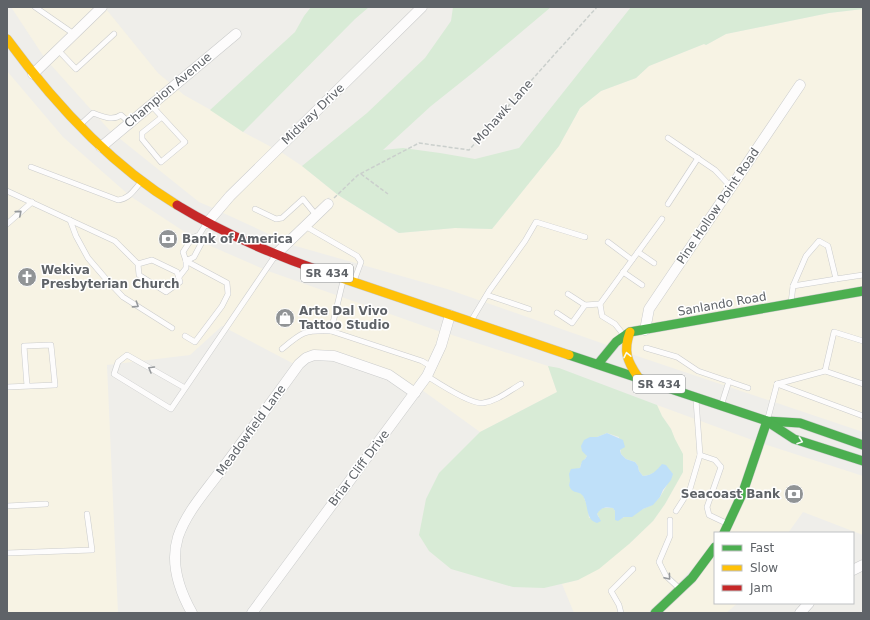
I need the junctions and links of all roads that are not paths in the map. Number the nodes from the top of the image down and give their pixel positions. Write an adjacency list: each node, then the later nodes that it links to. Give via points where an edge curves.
1 (35, 7): 4 (lane)
2 (102, 7): 4 (street)
3 (422, 7): 29 (street, Midway Drive, via 230,196)
4 (74, 34): 8 (street)
5 (114, 34): 8 (lane, via 76,69)
6 (236, 34): 11 (street, Champion Avenue)
7 (7, 39): 9 (main road, SR 434)
8 (58, 50): 9 (street)
9 (33, 74): 14 (main road, SR 434)
10 (800, 85): 20 (street, Pine Hollow Point Road)
11 (151, 105): 12 (lane); 13 (street, Champion Avenue)
12 (162, 116): 12 (lane, via 185,142 161,162 141,136)
13 (130, 123): 14 (lane, via 122,115 117,118 103,118 93,114); 16 (street, Champion Avenue)
14 (79, 126): 16 (main road, SR 434)
15 (668, 138): 17 (lane)
16 (101, 147): 19 (main road, SR 434)
17 (698, 158): 20 (lane, via 715,170); 24 (lane)
18 (31, 167): 19 (lane, via 118,200 129,196)
19 (142, 181): 29 (main road, SR 434)
20 (731, 187): 60 (street, Pine Hollow Point Road, via 649,309)
21 (7, 191): 22 (lane)
22 (32, 202): 28 (lane); 30 (lane, one-way to 22)
23 (328, 204): 26 (street)
24 (668, 204)
25 (256, 209): 26 (lane, via 276,219 282,218 303,199)
26 (316, 215): 31 (street)
27 (662, 219): 35 (lane)
28 (70, 220): 40 (lane, via 114,241); 59 (lane, one-way to 59, via 88,258 106,279 124,297)
29 (207, 223): 32 (lane); 36 (main road, SR 434)
30 (7, 224)
31 (305, 226): 36 (street); 46 (lane, via 357,256 361,262)
32 (199, 235): 38 (lane, via 202,242 194,257); 38 (lane, via 192,238 183,252)
33 (585, 237): 51 (lane, via 536,222 525,242)
34 (608, 242): 37 (lane)
35 (638, 252): 37 (lane); 39 (lane)
36 (275, 255): 44 (main road, SR 434); 77 (lane)
37 (632, 260): 41 (lane)
38 (186, 261): 43 (lane, via 186,268); 63 (lane, via 227,283 228,294 195,342)
39 (654, 263)
40 (138, 264): 43 (lane, via 152,260 177,272); 43 (lane, via 139,275 166,292 180,282)
41 (623, 272): 47 (lane); 52 (lane)
42 (863, 276): 45 (lane)
43 (179, 277)
44 (344, 279): 46 (main road, SR 434); 61 (lane)
45 (836, 279): 48 (lane); 48 (lane, via 828,246 819,241 806,256)
46 (354, 282): 57 (main road, SR 434)
47 (642, 285)
48 (793, 286): 53 (lane)
49 (863, 291): 53 (main road, Sanlando Road)
50 (568, 294): 54 (lane)
51 (487, 295): 55 (lane); 58 (lane)
52 (600, 304): 54 (lane); 62 (lane, via 602,316)
53 (791, 304): 60 (main road, Sanlando Road)
54 (585, 305): 56 (lane, via 572,323)
55 (529, 309)
56 (557, 313)
57 (450, 315): 58 (main road, SR 434); 69 (street, Briar Cliff Drive)
58 (471, 322): 67 (main road, SR 434)
59 (172, 328)
60 (645, 330): 62 (main road, Sanlando Road)
61 (331, 331): 66 (lane, via 311,330 297,336); 69 (lane, via 422,361)
62 (627, 334): 67 (main road, via 615,342); 70 (main road, one-way to 62, via 629,363 626,352)
63 (185, 336)
64 (863, 341): 68 (lane, via 834,332)
65 (646, 348): 71 (lane, via 677,357 698,371)
66 (282, 349)
67 (598, 364): 70 (main road, SR 434)
68 (825, 371): 73 (lane); 74 (lane)
69 (430, 372): 72 (lane, via 460,396 481,404 494,400); 79 (street, Briar Cliff Drive)
70 (638, 377): 80 (main road, SR 434)
71 (729, 381): 78 (lane); 81 (lane)
72 (522, 384)
73 (776, 384): 82 (lane); 83 (lane)
74 (863, 384)
75 (27, 386): 75 (lane, via 55,385 51,345 24,346); 76 (lane)
76 (7, 388)
77 (185, 388): 77 (lane, one-way to 77, via 127,355 118,362 114,374 171,409)
78 (748, 388)
79 (415, 393): 101 (street, Meadowfield Lane, via 388,375 334,356 314,355 299,364 194,508 179,536 176,567 180,586); 102 (street, Briar Cliff Drive)
80 (696, 397): 81 (main road, SR 434); 85 (lane)
81 (721, 405): 83 (main road, SR 434)
82 (863, 416)
83 (767, 421): 84 (main road, SR 434, via 800,423); 86 (main road, SR 434, one-way to 86, via 794,438); 92 (main road)
84 (863, 445)
85 (700, 455): 89 (lane, via 690,489); 92 (lane, via 715,460 721,467 707,507 710,515)
86 (863, 461)
87 (46, 504): 88 (lane)
88 (7, 506)
89 (676, 511)
90 (88, 514): 95 (lane, via 92,550)
91 (670, 520): 99 (lane, one-way to 99, via 670,536 659,562 666,576)
92 (729, 524): 93 (main road)
93 (725, 532)
94 (714, 548): 99 (main road)
95 (7, 553)
96 (863, 565): 98 (street)
97 (633, 569): 103 (lane, via 611,592)
98 (854, 570)
99 (681, 590): 104 (main road)
100 (808, 604): 105 (street)
101 (192, 613)
102 (252, 613)
103 (621, 613)
104 (655, 613)
105 (800, 613)

